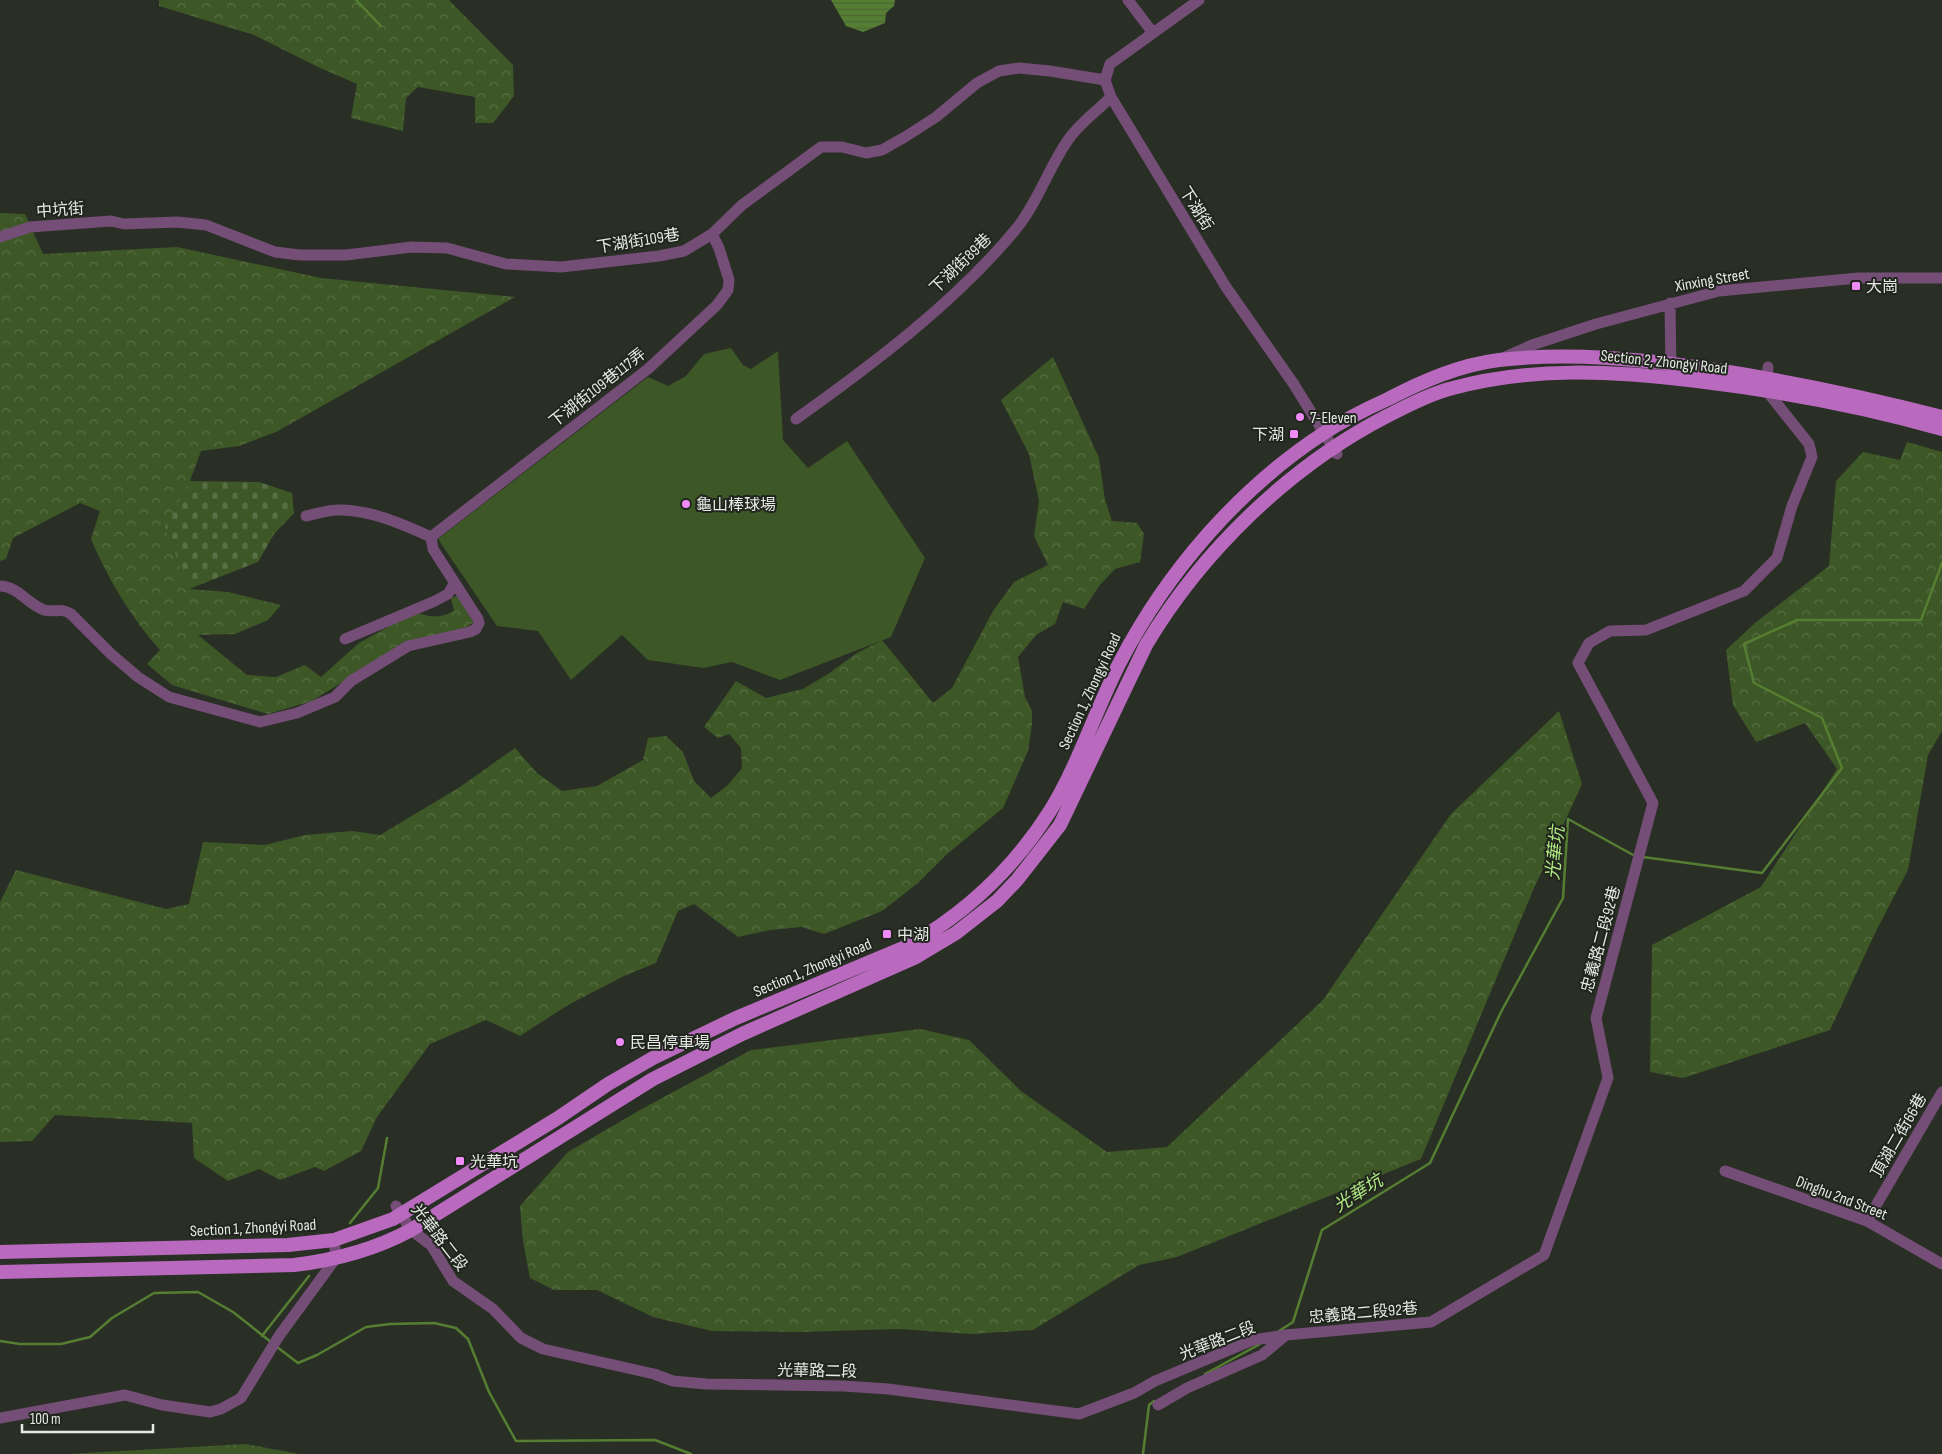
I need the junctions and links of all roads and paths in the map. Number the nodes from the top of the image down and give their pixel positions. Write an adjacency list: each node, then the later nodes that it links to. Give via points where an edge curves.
1 (1128, 0): 3 (street)
2 (1198, 0): 3 (street)
3 (1153, 33): 4 (street, via 1110,64)
4 (1105, 80): 5 (street, 下湖街); 7 (street, 下湖街109巷, via 1019,68 999,71 977,83 905,138 882,150 866,153 842,147 821,147 742,205)
5 (1111, 97): 16 (street, 下湖街89巷, via 1068,140 1018,227 985,264 864,370); 18 (street, 下湖街, via 1226,287)
6 (124, 224): 7 (street, 下湖街109巷, via 206,224 275,252 300,255 346,255 412,247 447,248 506,264 561,267 684,251); 8 (street, 中坑街, via 111,221 30,228)
7 (712, 234): 21 (street, 下湖街109巷117弄, via 729,280 728,290 717,305 648,369)
8 (0, 236)
9 (1942, 278): 10 (street, Xinxing Street, via 1858,278 1719,291)
10 (1670, 303): 11 (street, Xinxing Street, via 1596,324); 12 (street)
11 (1496, 360): 12 (main road, Section 2, Zhongyi Road, via 1611,358); 14 (main road, Section 2, Zhongyi Road)
12 (1670, 376): 13 (main road, Section 2, Zhongyi Road); 19 (main road, Section 2, Zhongyi Road, via 1563,372 1491,380 1433,394 1362,429)
13 (1767, 378): 15 (main road, Section 2, Zhongyi Road); 17 (main road, Section 2, Zhongyi Road, via 1853,407); 39 (street, 忠義路二段92巷, via 1809,444 1812,457 1792,506 1777,558 1744,591 1646,630 1610,631 1589,643 1578,663 1652,803 1596,1018 1608,1078 1544,1255 1431,1322)
14 (1426, 380): 18 (main road, Section 1, Zhongyi Road)
15 (1942, 417)
16 (796, 419)
17 (1942, 430)
18 (1325, 432): 19 (street, 下湖街); 25 (main road, Section 1, Zhongyi Road, via 1270,474 1202,541 1155,601)
19 (1335, 450): 26 (main road, Section 1, Zhongyi Road, via 1313,461 1265,501 1188,585 1146,645)
20 (306, 516): 21 (street, via 336,510 373,514)
21 (431, 537): 22 (street, via 433,549)
22 (454, 584): 23 (street, via 478,618 476,629 463,635 408,646 351,681 335,697 297,713 260,722 169,697 138,677 71,614 64,610 46,611 8,586); 24 (street, via 448,594 435,601)
23 (0, 586)
24 (345, 639)
25 (1096, 700): 26 (main road); 27 (main road, Section 1, Zhongyi Road, via 1051,810 1020,853 988,888 908,946)
26 (1120, 710): 28 (main road, Section 1, Zhongyi Road, via 1060,825 997,901 956,933 916,957)
27 (734, 1014): 28 (main road); 31 (main road, Section 1, Zhongyi Road, via 608,1084 558,1118)
28 (744, 1038): 33 (main road, Section 1, Zhongyi Road, via 688,1060 631,1092)
29 (1942, 1092): 32 (street, 頂湖二街66巷)
30 (1725, 1171): 32 (street, Dinghu 2nd Street)
31 (399, 1211): 33 (street, 光華路二段); 34 (main road, Section 1, Zhongyi Road, via 371,1228)
32 (1867, 1220): 37 (street, Dinghu 2nd Street)
33 (411, 1230): 36 (main road, Section 1, Zhongyi Road, via 369,1250); 39 (street, 光華路二段, via 431,1246 453,1281 493,1309 521,1338 543,1349 673,1381 888,1389 1079,1414 1253,1340)
34 (334, 1240): 35 (main road, Section 1, Zhongyi Road, via 288,1245); 36 (street)
35 (0, 1252)
36 (336, 1258): 38 (main road, Section 1, Zhongyi Road, via 294,1265); 41 (street, via 279,1336 241,1398 221,1409 210,1412 162,1405 125,1395)
37 (1942, 1264)
38 (0, 1272)
39 (1286, 1335): 40 (street, 忠義路二段92巷, via 1262,1355 1187,1388)
40 (1158, 1405)
41 (0, 1418)

